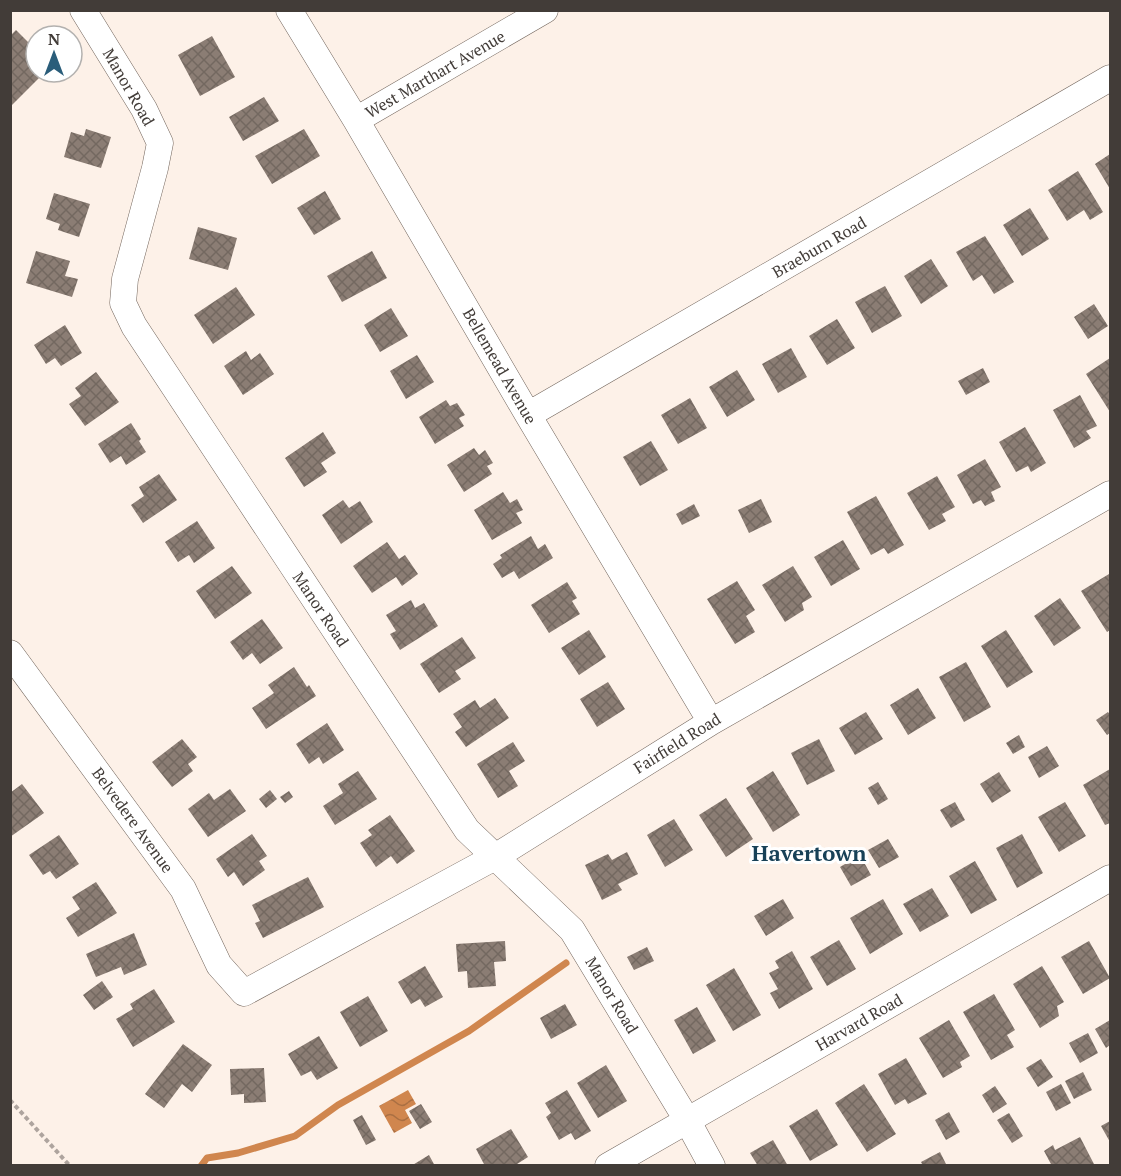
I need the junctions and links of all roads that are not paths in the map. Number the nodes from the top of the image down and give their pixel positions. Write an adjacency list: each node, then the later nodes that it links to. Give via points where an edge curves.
1 (83, 10): 10 (street, Manor Road, via 144,109 160,143 125,279 123,303 140,336 467,830)
2 (289, 10): 5 (street, Bellemead Avenue)
3 (545, 10): 5 (street, West Marthart Avenue)
4 (1110, 78): 6 (street, Braeburn Road)
5 (356, 120): 6 (street, Bellemead Avenue)
6 (528, 415): 9 (street, Bellemead Avenue)
7 (1110, 494): 9 (street, Fairfield Road)
8 (10, 653): 12 (street, Belvedere Avenue, via 183,889 219,965)
9 (711, 722): 10 (street, Fairfield Road)
10 (495, 857): 12 (street, Fairfield Road); 13 (street, Manor Road, via 572,930)
11 (1110, 878): 13 (street, Harvard Road)
12 (244, 993)
13 (687, 1120): 14 (street, Harvard Road); 15 (street, Manor Road)
14 (608, 1166)
15 (712, 1166)

